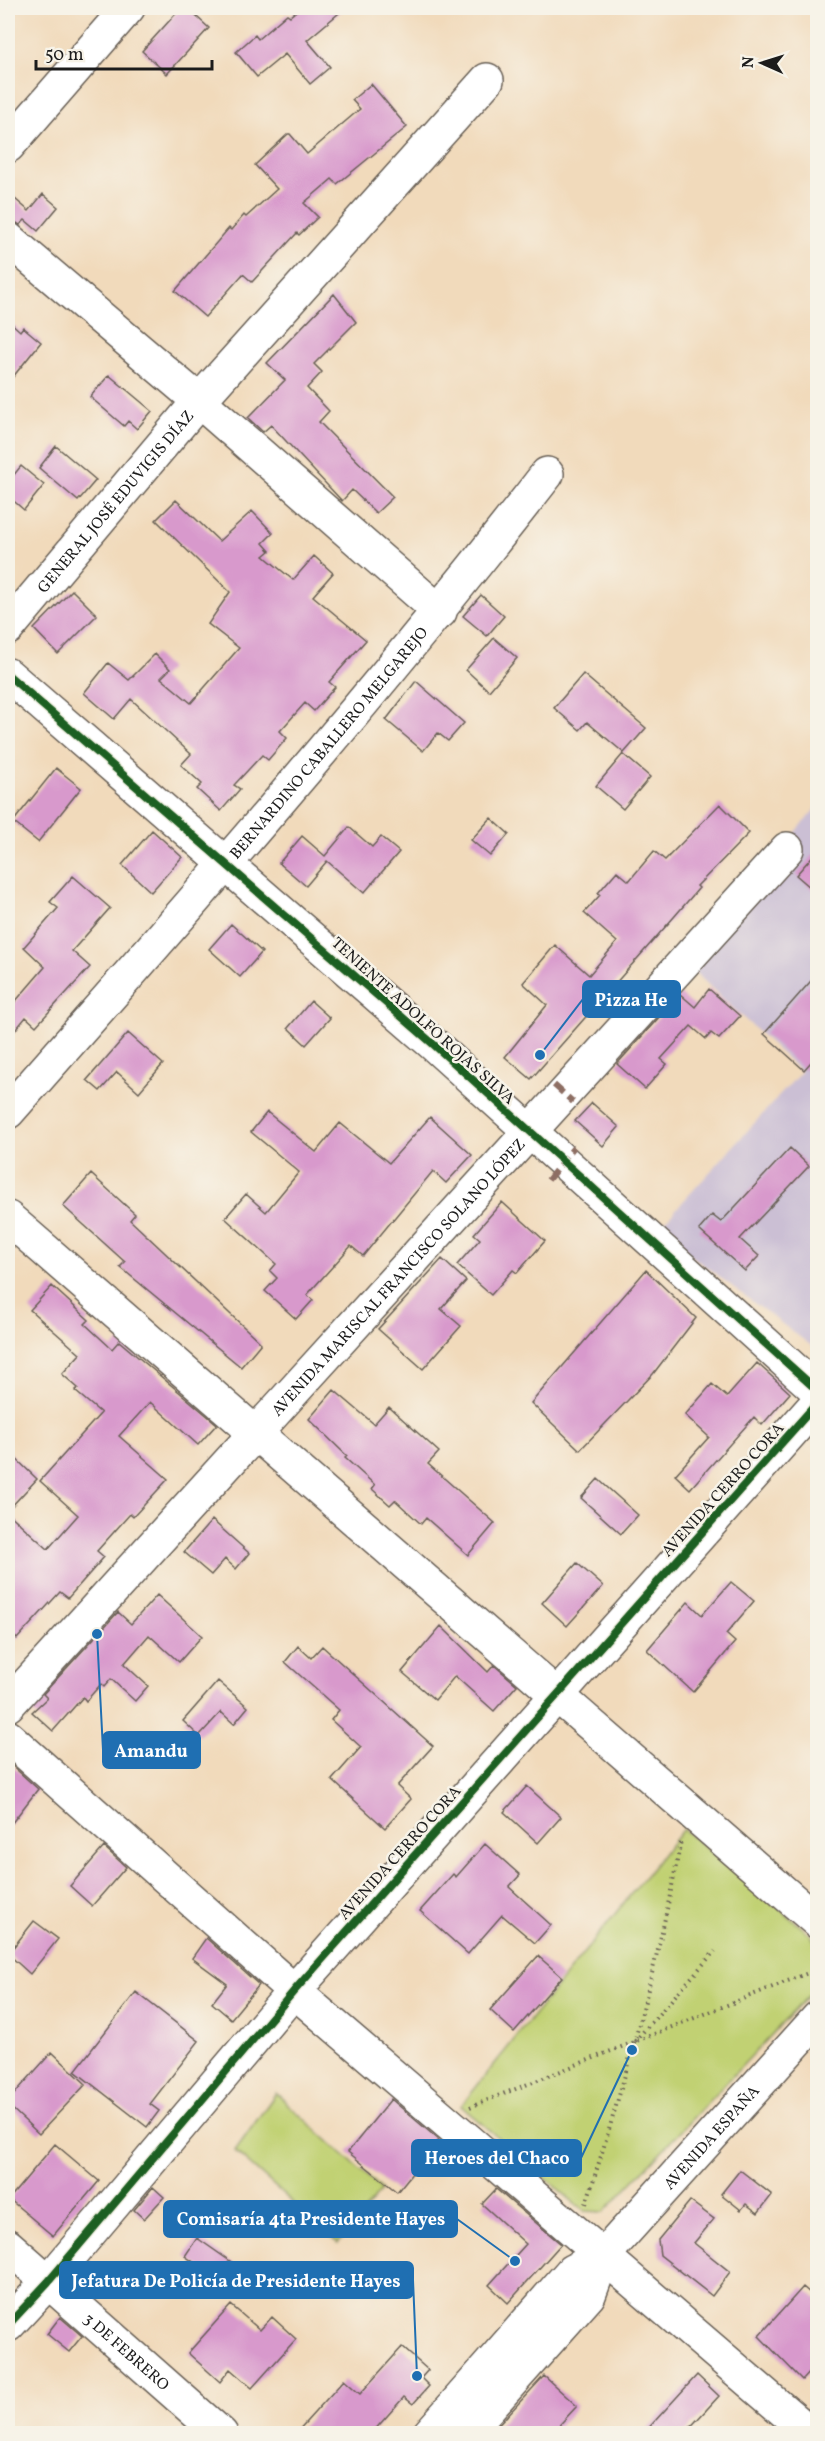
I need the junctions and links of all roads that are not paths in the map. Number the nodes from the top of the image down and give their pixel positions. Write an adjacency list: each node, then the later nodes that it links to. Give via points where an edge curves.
1 (128, 8): 3 (street)
2 (487, 80): 5 (street, GENERAL JOSÉ EDUVIGIS DÍAZ)
3 (8, 146)
4 (8, 239): 5 (street)
5 (200, 401): 7 (street); 8 (street, GENERAL JOSÉ EDUVIGIS DÍAZ)
6 (547, 474): 7 (street, BERNARDINO CABALLERO MELGAREJO)
7 (440, 612): 11 (street, BERNARDINO CABALLERO MELGAREJO)
8 (8, 628)
9 (8, 675): 11 (street, TENIENTE ADOLFO ROJAS SILVA)
10 (787, 849): 13 (street, AVENIDA MARISCAL FRANCISCO SOLANO LÓPEZ)
11 (227, 865): 12 (street, BERNARDINO CABALLERO MELGAREJO); 13 (street, TENIENTE ADOLFO ROJAS SILVA)
12 (8, 1112)
13 (529, 1131): 15 (street, TENIENTE ADOLFO ROJAS SILVA); 17 (street, AVENIDA MARISCAL FRANCISCO SOLANO LÓPEZ)
14 (8, 1218): 17 (street)
15 (818, 1391)
16 (818, 1402): 18 (street, AVENIDA CERRO CORA)
17 (255, 1432): 18 (street); 19 (street, AVENIDA MARISCAL FRANCISCO SOLANO LÓPEZ)
18 (558, 1695): 21 (street); 22 (street, AVENIDA CERRO CORA)
19 (8, 1705)
20 (8, 1737): 22 (street)
21 (818, 1922)
22 (294, 1990): 25 (street); 26 (street, AVENIDA CERRO CORA)
23 (818, 2018): 25 (street, AVENIDA ESPAÑA)
24 (8, 2246): 26 (street, 3 DE FEBRERO)
25 (604, 2255): 29 (street, AVENIDA ESPAÑA, via 572,2271); 30 (street, AVENIDA ESPAÑA, via 589,2295); 31 (street)
26 (48, 2282): 27 (street, AVENIDA CERRO CORA); 28 (street, 3 DE FEBRERO)
27 (8, 2325)
28 (221, 2433)
29 (429, 2433)
30 (465, 2433)
31 (811, 2433)

